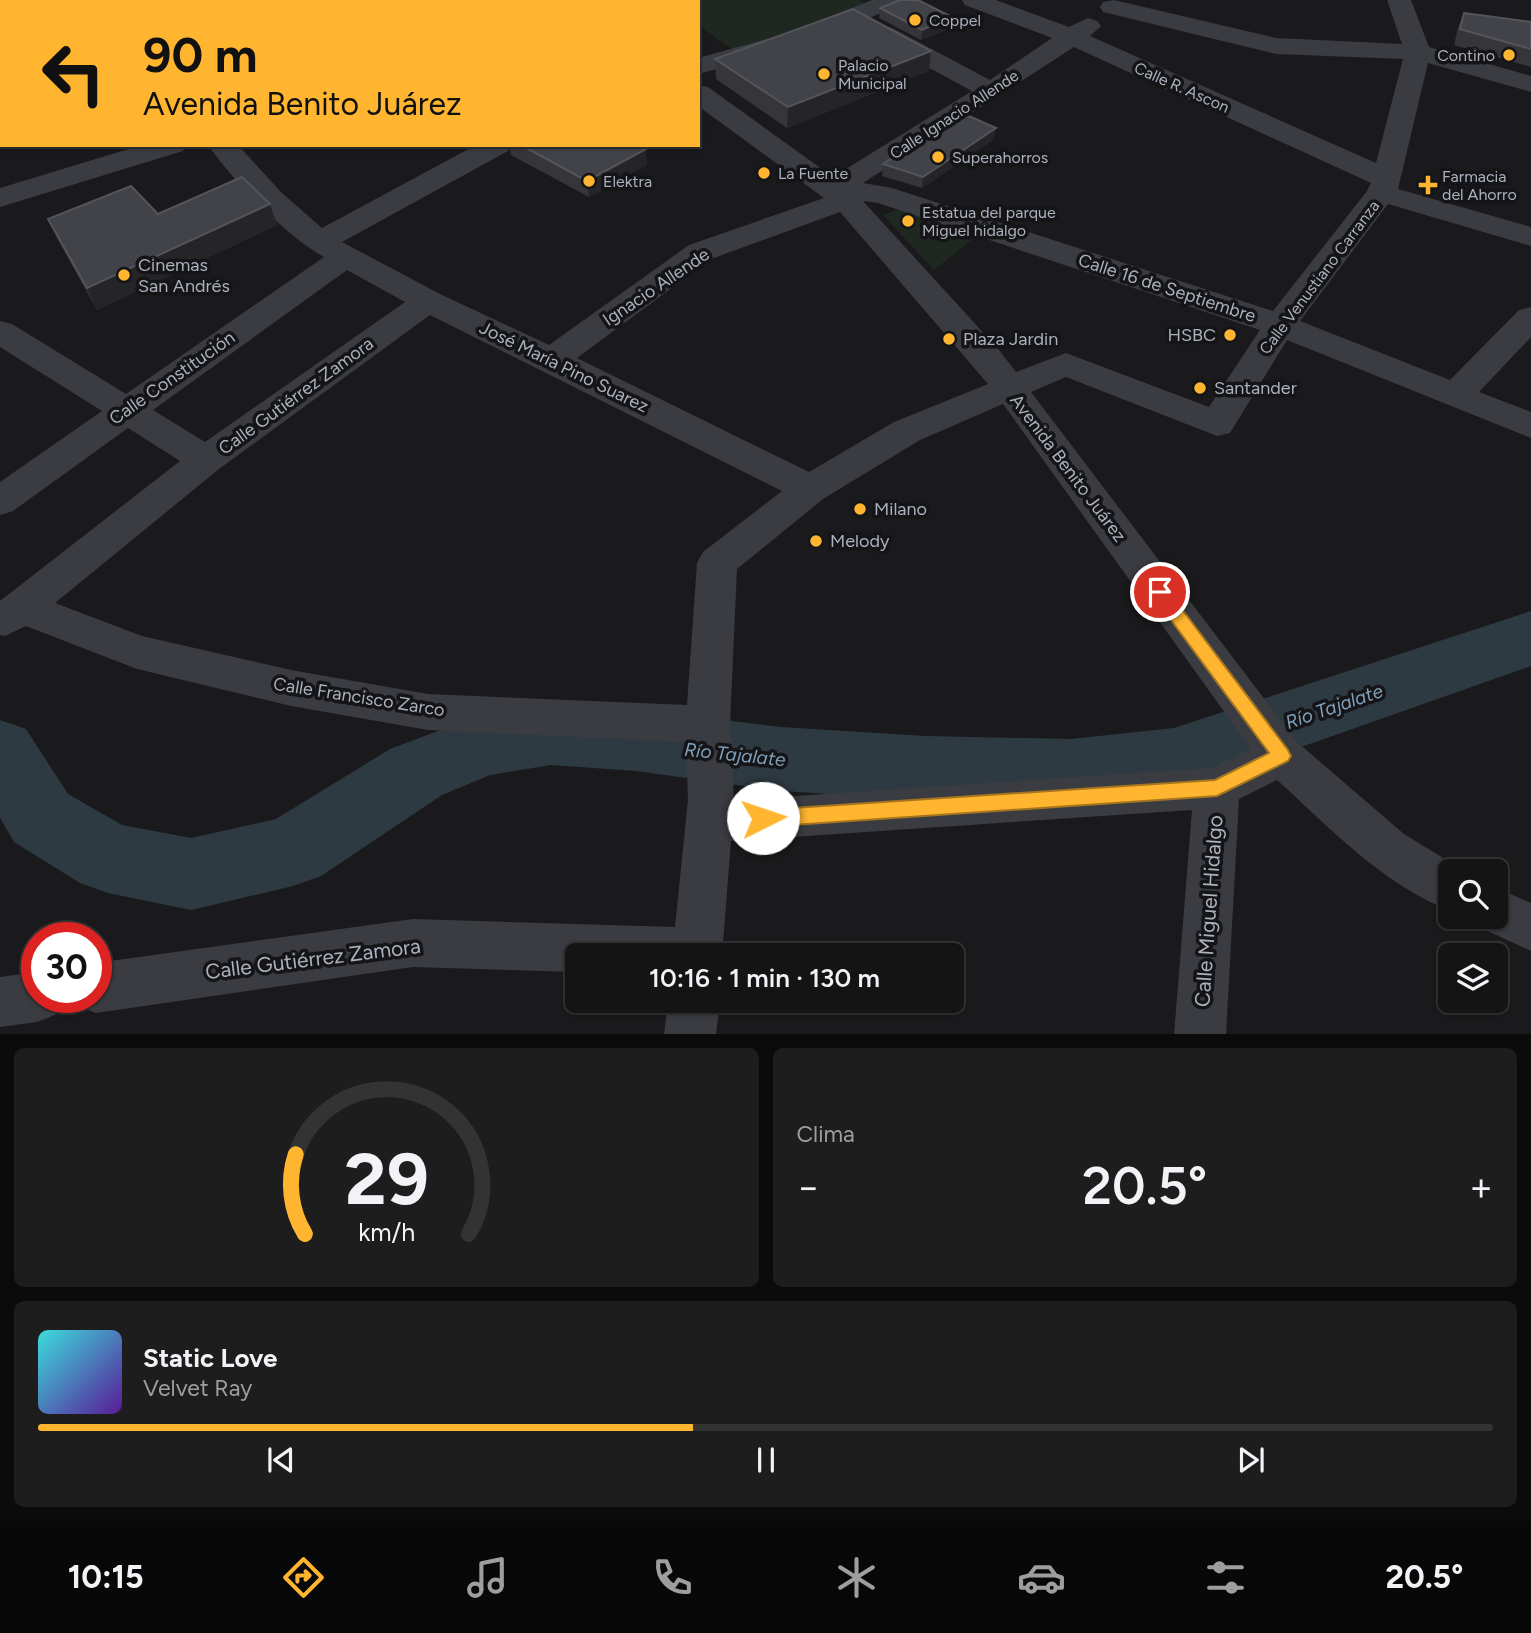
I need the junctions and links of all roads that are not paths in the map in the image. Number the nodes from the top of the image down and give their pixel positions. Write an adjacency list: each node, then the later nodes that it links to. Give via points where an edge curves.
1 (974, 0): 6 (street, Calle R. Ascon)
2 (1399, 0): 8 (street)
3 (886, 1): 5 (street)
4 (1117, 4): 6 (street, Calle Ignacio Allende); 8 (street, via 1276,46)
5 (853, 17): 9 (street); 11 (street)
6 (1073, 37): 11 (street, Calle Ignacio Allende); 16 (street, Calle R. Ascon)
7 (700, 44): 9 (street)
8 (1418, 52): 10 (street); 16 (street, Calle Venustiano Carranza)
9 (711, 63)
10 (1531, 84)
11 (991, 91): 17 (street, Calle Ignacio Allende)
12 (700, 94): 17 (street, Avenida Benito Juárez)
13 (166, 147): 18 (street)
14 (224, 147): 20 (street, José María Pino Suarez, via 271,199)
15 (495, 147): 20 (street, Calle Constitución)
16 (1384, 186): 19 (street, Calle R. Ascon); 23 (street, Calle Venustiano Carranza)
17 (840, 194): 23 (street, Calle 16 de Septiembre, via 882,194); 25 (street, Ignacio Allende, via 700,252); 26 (street, Avenida Benito Juárez, via 987,358)
18 (0, 198)
19 (1531, 237)
20 (332, 249): 21 (street, José María Pino Suarez); 28 (street, Calle Constitución)
21 (428, 301): 25 (street, José María Pino Suarez); 30 (street, Calle Gutiérrez Zamora)
22 (1531, 317): 27 (street)
23 (1280, 326): 26 (street, Calle Venustiano Carranza, via 1217,424 1066,364); 27 (street, Calle 16 de Septiembre)
24 (0, 332): 28 (street)
25 (552, 359): 31 (street, José María Pino Suarez)
26 (1009, 389): 31 (street, via 907,431); 35 (street, Avenida Benito Juárez)
27 (1456, 395): 29 (street, Calle 16 de Septiembre)
28 (125, 410): 30 (street); 32 (street, Calle Constitución)
29 (1531, 426)
30 (206, 460): 33 (street, Calle Gutiérrez Zamora)
31 (810, 489): 34 (street, via 717,563)
32 (0, 501)
33 (10, 615): 34 (street, Calle Francisco Zarco, via 137,652 291,688 428,712)
34 (708, 735): 37 (street)
35 (1270, 741): 36 (street); 38 (street, Avenida Benito Juárez, via 1387,849)
36 (1217, 788): 37 (street); 48 (street, Calle Miguel Hidalgo)
37 (711, 811): 41 (street)
38 (1438, 881)
39 (1508, 917): 40 (street)
40 (1531, 928)
41 (699, 943)
42 (565, 958): 43 (street, Calle Gutiérrez Zamora, via 413,943)
43 (112, 986)
44 (21, 999): 45 (street)
45 (0, 1002)
46 (692, 1013): 47 (street)
47 (690, 1034)
48 (1200, 1034)

